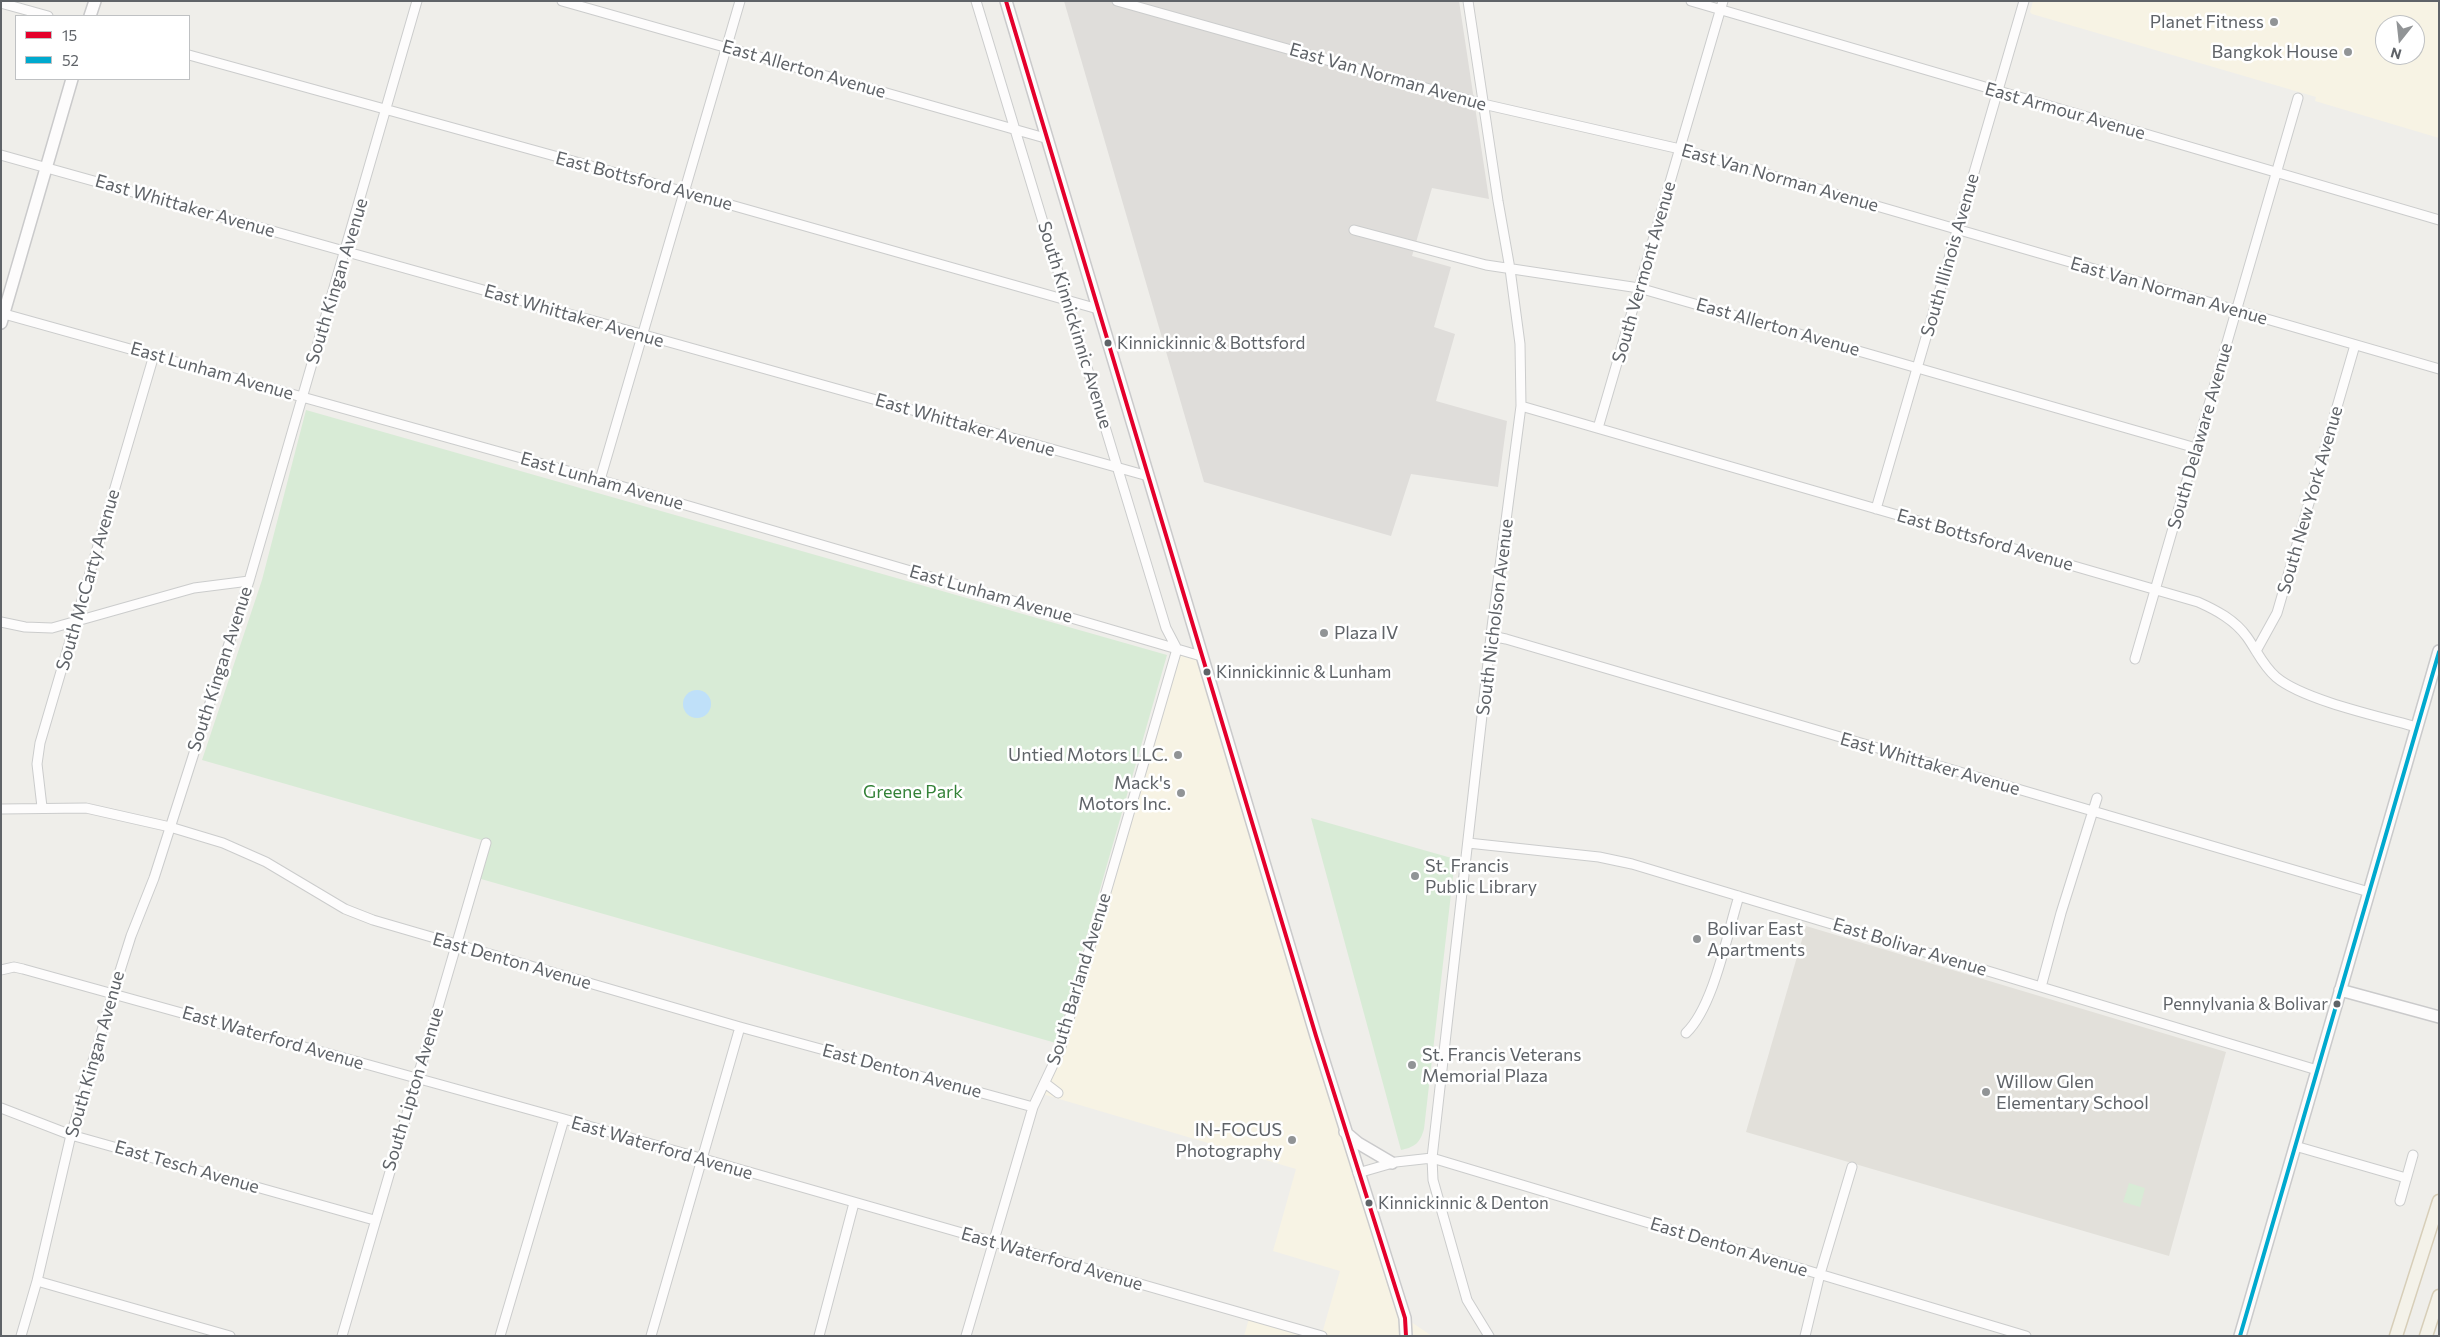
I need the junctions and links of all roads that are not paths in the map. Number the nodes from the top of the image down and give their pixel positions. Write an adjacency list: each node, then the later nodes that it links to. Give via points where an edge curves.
1 (95, 1): 14 (street)
2 (417, 1): 21 (street, South Kingan Avenue)
3 (562, 1): 15 (street, East Allerton Avenue)
4 (740, 1): 15 (street)
5 (976, 1): 22 (street, South Kinnickinnic Avenue)
6 (1006, 1): 23 (street, South Kinnickinnic Avenue)
7 (1117, 1): 20 (street, East Van Norman Avenue)
8 (1468, 1): 20 (street, South Nicholson Avenue)
9 (1691, 1): 12 (street, East Armour Avenue)
10 (2024, 1): 18 (street, South Illinois Avenue)
11 (1, 3): 13 (street)
12 (1722, 6): 18 (street, East Armour Avenue); 24 (street, South Vermont Avenue)
13 (44, 15)
14 (90, 15)
15 (726, 47): 22 (street, East Allerton Avenue); 28 (street)
16 (190, 55): 21 (street, East Bottsford Avenue)
17 (72, 80): 26 (street)
18 (1998, 92): 27 (street, East Armour Avenue); 30 (street, South Illinois Avenue)
19 (2298, 98): 27 (street, South Delaware Avenue)
20 (1483, 104): 24 (street, East Van Norman Avenue); 33 (street, South Nicholson Avenue)
21 (386, 111): 28 (street, East Bottsford Avenue); 32 (street, South Kingan Avenue)
22 (1015, 130): 23 (street, East Allerton Avenue); 35 (street, South Kinnickinnic Avenue)
23 (1045, 138): 36 (street, South Kinnickinnic Avenue)
24 (1680, 148): 30 (street, East Van Norman Avenue); 34 (street, South Vermont Avenue)
25 (1, 155): 26 (street, East Whittaker Avenue)
26 (47, 167): 32 (street, East Whittaker Avenue); 38 (street)
27 (2276, 172): 29 (street, East Armour Avenue); 37 (street, South Delaware Avenue)
28 (685, 192): 35 (street, East Bottsford Avenue); 39 (street)
29 (2439, 220)
30 (1958, 229): 37 (street, East Van Norman Avenue); 42 (street, South Illinois Avenue)
31 (1354, 230): 33 (street, East Allerton Avenue, via 1455,258)
32 (346, 251): 39 (street, East Whittaker Avenue); 44 (street, South Kingan Avenue)
33 (1510, 269): 34 (street, East Allerton Avenue); 45 (street, South Nicholson Avenue, via 1520,344)
34 (1640, 288): 42 (street, East Allerton Avenue); 46 (street, South Vermont Avenue)
35 (1068, 300): 36 (street, East Bottsford Avenue); 48 (street, South Kinnickinnic Avenue)
36 (1098, 309): 49 (street, South Kinnickinnic Avenue)
37 (2236, 310): 40 (street, East Van Norman Avenue); 47 (street, South Delaware Avenue)
38 (2, 317): 41 (street, East Lunham Avenue)
39 (642, 335): 48 (street, East Whittaker Avenue); 50 (street)
40 (2355, 345): 43 (street, East Van Norman Avenue); 58 (street, South New York Avenue, via 2276,613)
41 (154, 355): 44 (street, East Lunham Avenue); 54 (street, South McCarty Avenue)
42 (1918, 368): 47 (street, East Allerton Avenue); 51 (street, South Illinois Avenue)
43 (2439, 369)
44 (302, 397): 50 (street, East Lunham Avenue); 52 (street, South Kingan Avenue)
45 (1520, 406): 46 (street, East Bottsford Avenue); 56 (street, South Nicholson Avenue)
46 (1598, 428): 51 (street, East Bottsford Avenue)
47 (2196, 448): 53 (street, South Delaware Avenue)
48 (1118, 467): 49 (street, East Whittaker Avenue); 57 (street, South Kinnickinnic Avenue, via 1166,628)
49 (1148, 476): 60 (street, South Kinnickinnic Avenue)
50 (600, 480): 57 (street, East Lunham Avenue)
51 (1876, 509): 53 (street, East Bottsford Avenue)
52 (249, 581): 54 (street, via 194,588); 67 (street, South Kingan Avenue)
53 (2155, 590): 58 (street, East Bottsford Avenue, via 2198,602 2219,612 2246,636); 61 (street, South Delaware Avenue)
54 (76, 621): 55 (street, via 52,628); 64 (street, South McCarty Avenue, via 40,744 37,764)
55 (1, 622)
56 (1491, 636): 66 (street, East Whittaker Avenue); 69 (street, South Nicholson Avenue)
57 (1177, 649): 60 (street, East Lunham Avenue); 82 (street, South Barland Avenue, via 1060,1050)
58 (2256, 651): 62 (street, East Bottsford Avenue, via 2278,678 2301,692)
59 (2439, 651): 62 (street)
60 (1201, 656): 87 (street, South Kinnickinnic Avenue)
61 (2135, 659)
62 (2417, 727): 70 (street)
63 (2097, 798): 66 (street)
64 (42, 807): 65 (street, East Denton Avenue); 67 (street, East Denton Avenue, via 86,808)
65 (1, 809)
66 (2092, 812): 70 (street, East Whittaker Avenue); 74 (street)
67 (170, 827): 72 (street, East Denton Avenue, via 223,843 266,862 345,909); 76 (street, South Kingan Avenue)
68 (486, 843): 72 (street, South Lipton Avenue)
69 (1468, 843): 71 (street, East Bolivar Avenue, via 1624,862); 91 (street, South Nicholson Avenue)
70 (2369, 892): 75 (street)
71 (1739, 896): 74 (street, East Bolivar Avenue); 79 (street, via 1707,1004)
72 (456, 944): 78 (street, East Denton Avenue); 81 (street, South Lipton Avenue)
73 (1, 970): 76 (street, East Waterford Avenue, via 23,968)
74 (2041, 987): 80 (street, East Bolivar Avenue)
75 (2340, 990): 77 (street); 80 (street)
76 (113, 994): 81 (street, East Waterford Avenue); 88 (street, South Kingan Avenue)
77 (2439, 1017)
78 (740, 1027): 84 (street, East Denton Avenue); 92 (street)
79 (1686, 1033)
80 (2317, 1070): 89 (street)
81 (417, 1078): 86 (street, East Waterford Avenue); 100 (street, South Lipton Avenue)
82 (1045, 1083): 83 (street); 84 (street, South Barland Avenue)
83 (1058, 1093)
84 (1033, 1107): 101 (street, South Barland Avenue)
85 (1, 1108): 88 (street, East Tesch Avenue)
86 (564, 1119): 92 (street, East Waterford Avenue); 108 (street)
87 (1345, 1132): 93 (street); 95 (street, South Kinnickinnic Avenue)
88 (71, 1135): 100 (street, East Tesch Avenue); 103 (street, South Kingan Avenue)
89 (2295, 1146): 96 (street); 117 (street)
90 (2413, 1155): 96 (street)
91 (1432, 1158): 93 (street); 102 (street, East Denton Avenue); 114 (street, South Nicholson Avenue, via 1433,1180 1467,1300)
92 (702, 1159): 99 (street, East Waterford Avenue); 109 (street)
93 (1392, 1163): 95 (street)
94 (1852, 1167): 102 (street)
95 (1358, 1173): 113 (street, South Kinnickinnic Avenue, via 1405,1318)
96 (2406, 1178): 97 (street)
97 (2400, 1201)
98 (2439, 1201): 118 (main road)
99 (854, 1203): 101 (street, East Waterford Avenue); 110 (street)
100 (374, 1220): 107 (street, South Lipton Avenue)
101 (992, 1242): 111 (street, South Barland Avenue); 112 (street, East Waterford Avenue)
102 (1820, 1274): 115 (street); 116 (street, East Denton Avenue)
103 (37, 1281): 105 (street, South Kingan Avenue); 106 (street)
104 (2439, 1296): 119 (main road)
105 (21, 1336)
106 (230, 1336)
107 (342, 1336)
108 (500, 1336)
109 (651, 1336)
110 (819, 1336)
111 (966, 1336)
112 (1322, 1336)
113 (1406, 1336)
114 (1488, 1336)
115 (1805, 1336)
116 (2026, 1336)
117 (2240, 1336)
118 (2396, 1336)
119 (2426, 1336)

